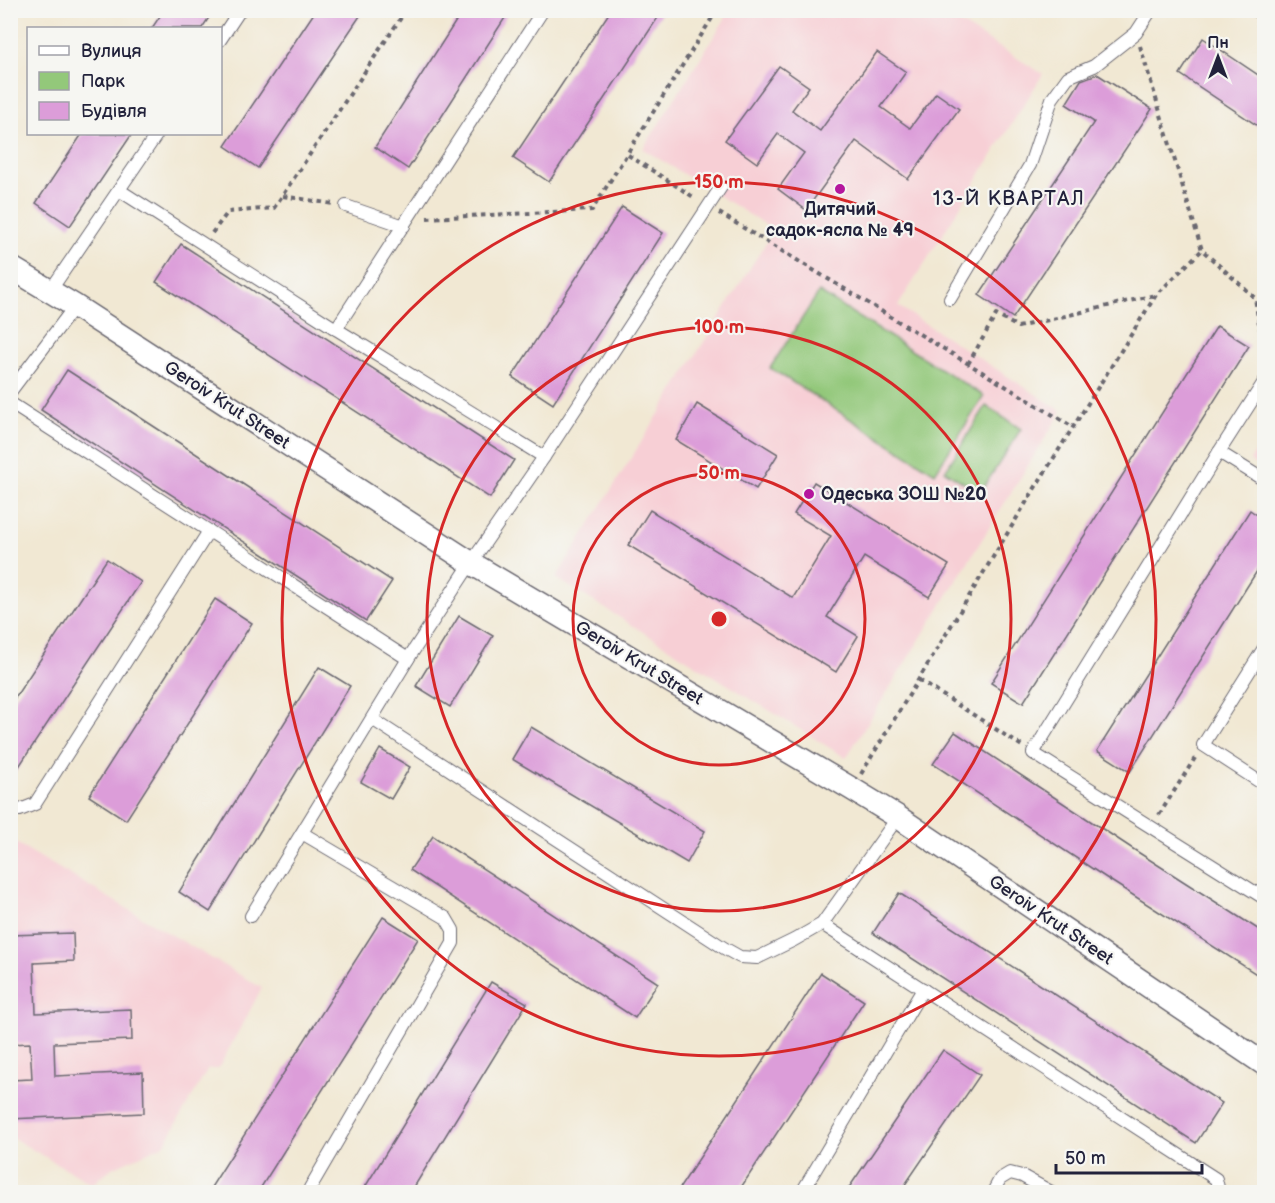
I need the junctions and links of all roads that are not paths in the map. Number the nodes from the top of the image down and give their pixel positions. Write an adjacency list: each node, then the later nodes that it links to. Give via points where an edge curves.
1 (240, 10): 6 (lane)
2 (543, 10): 11 (lane)
3 (1151, 10): 14 (lane, via 1136,33 1094,66 1068,77 1052,99 1030,165)
4 (1256, 10): 5 (lane)
5 (1264, 17)
6 (222, 37)
7 (156, 135): 9 (lane)
8 (721, 187): 21 (lane)
9 (119, 190): 13 (lane); 16 (lane)
10 (346, 206): 11 (lane)
11 (406, 222): 16 (lane)
12 (10, 267): 13 (street, Geroiv Krut Street)
13 (50, 291): 15 (street, Geroiv Krut Street)
14 (950, 299)
15 (75, 306): 18 (lane); 24 (street, Geroiv Krut Street)
16 (336, 329): 21 (lane)
17 (1264, 382): 20 (lane)
18 (10, 392)
19 (10, 403): 23 (lane)
20 (1219, 452): 22 (lane); 32 (lane, via 1033,753)
21 (544, 457): 24 (lane)
22 (1264, 480)
23 (209, 531): 26 (lane); 29 (lane, via 35,804)
24 (471, 563): 26 (lane); 30 (street, Geroiv Krut Street)
25 (1264, 648): 28 (lane, via 1203,745)
26 (408, 659): 27 (lane)
27 (372, 719): 31 (lane); 34 (lane, via 740,957 757,958)
28 (1263, 784)
29 (10, 810)
30 (898, 817): 34 (lane); 36 (street, Geroiv Krut Street)
31 (302, 833): 33 (lane); 37 (lane, via 446,918 453,930 453,943)
32 (1264, 898)
33 (252, 916)
34 (822, 924): 35 (lane)
35 (923, 989): 38 (lane); 41 (lane, via 1216,1179)
36 (1264, 1064)
37 (310, 1188)
38 (802, 1192)
39 (993, 1192): 40 (lane, via 1000,1179 1010,1173)
40 (1051, 1192)
41 (1219, 1192)

